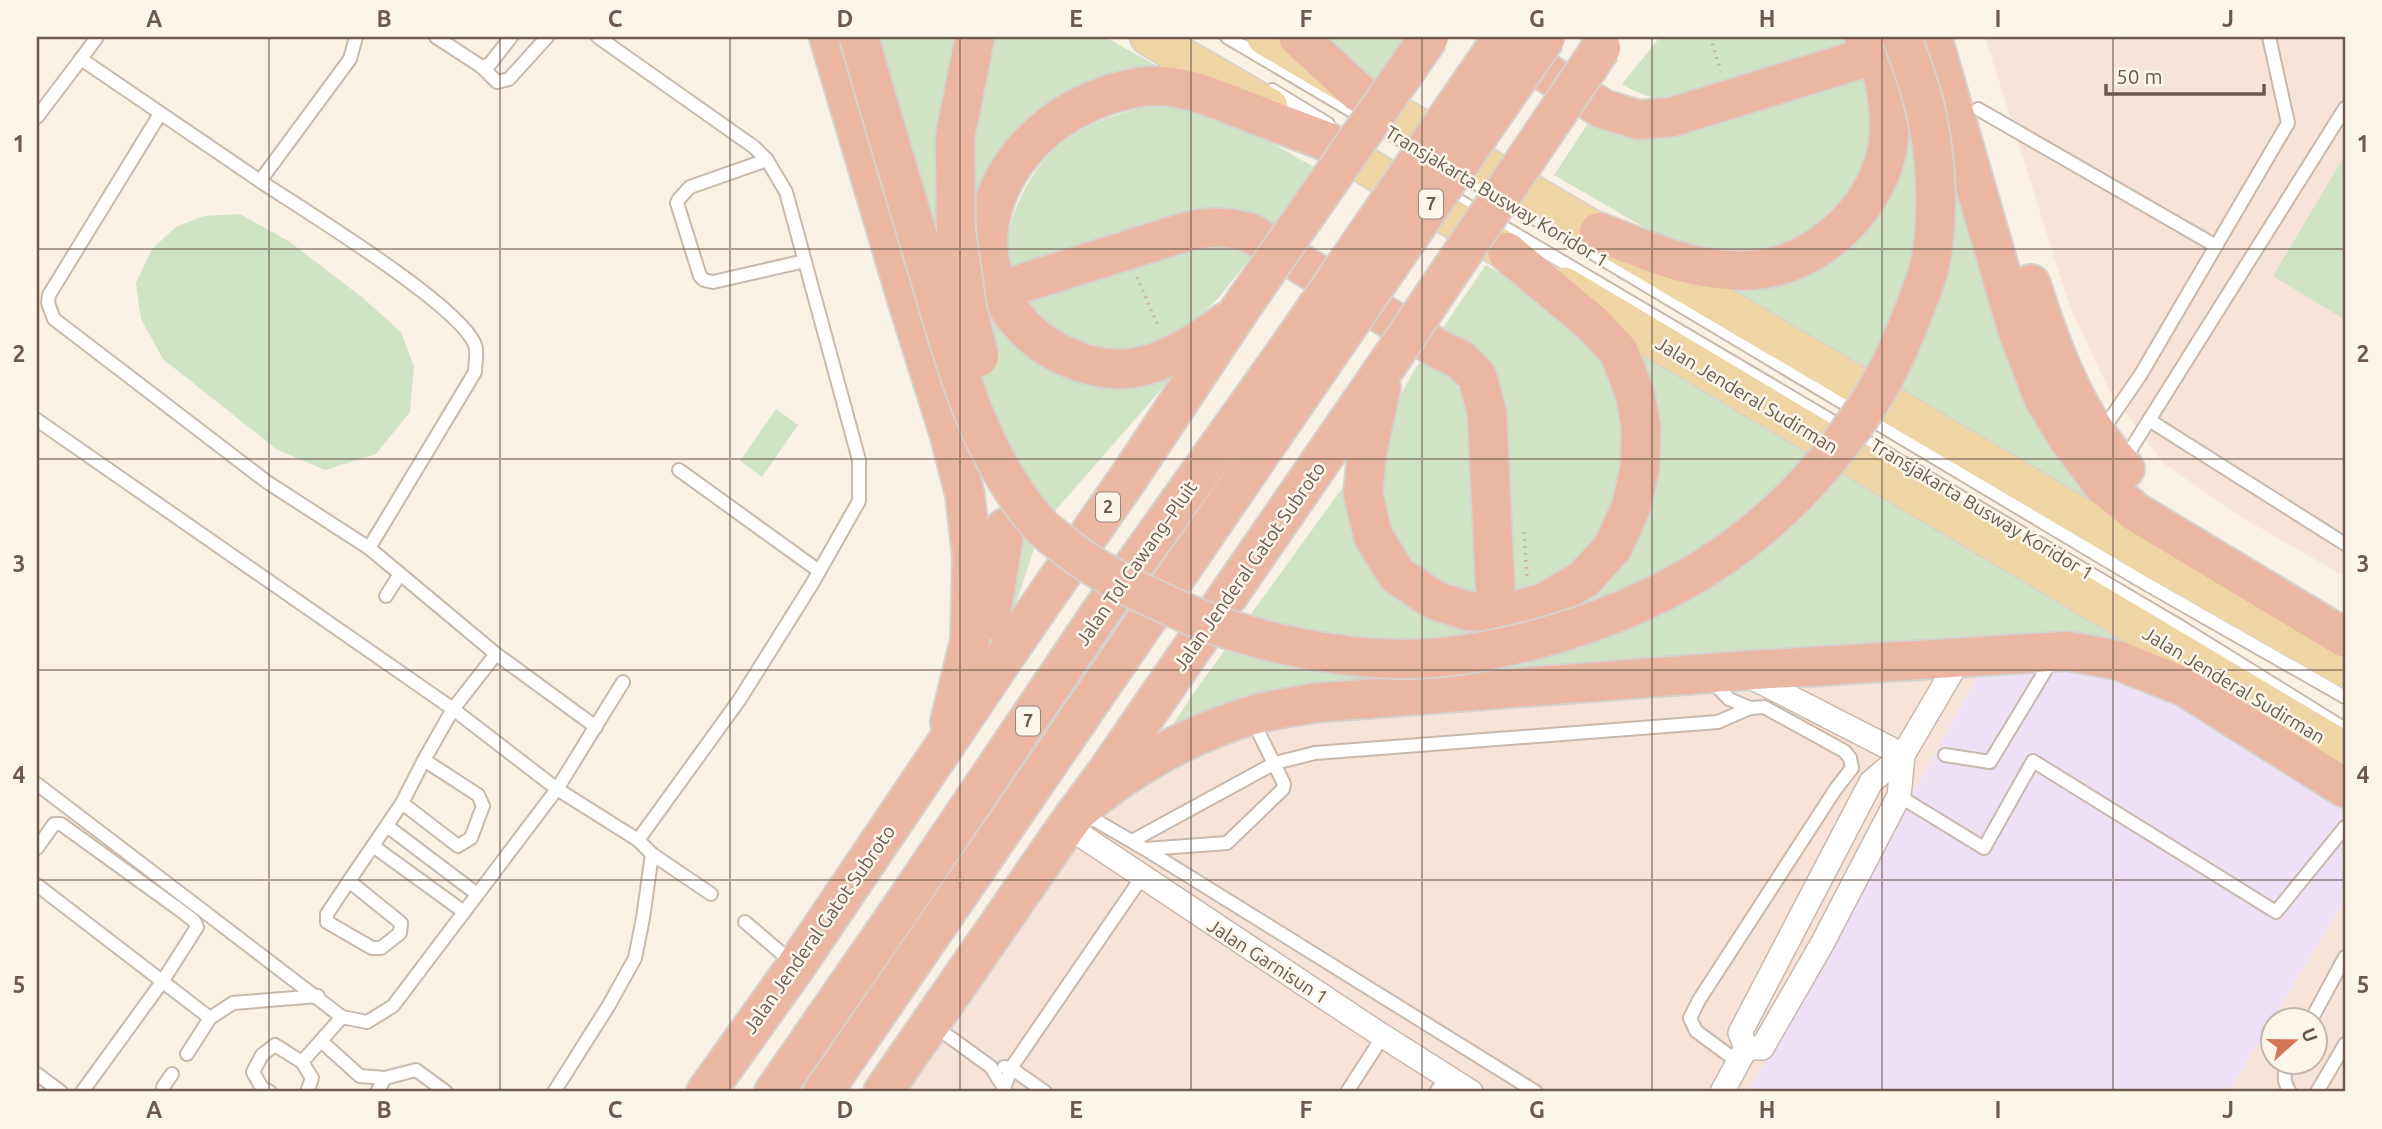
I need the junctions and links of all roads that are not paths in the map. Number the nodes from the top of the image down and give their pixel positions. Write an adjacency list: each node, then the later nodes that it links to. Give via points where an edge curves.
1 (97, 37): 24 (lane)
2 (356, 37): 38 (lane, via 351,59)
3 (436, 37): 25 (lane)
4 (511, 37): 25 (lane, via 490,64)
5 (547, 37): 25 (lane, via 509,79 497,82)
6 (598, 37): 34 (lane)
7 (829, 37): 73 (highway, via 915,302 965,495 972,557 970,640)
8 (859, 37): 18 (highway, bridge, via 974,416 1008,483 1041,527 1087,563 1142,594 1228,631 1322,652 1398,659 1472,655 1524,643 1602,620 1657,596 1759,531 1827,462 1892,367 1932,252 1935,174 1928,126)
9 (975, 37): 67 (highway, bridge, via 955,137 956,231 967,308 1004,469 1004,528)
10 (1149, 37): 32 (main road, Jalan Jenderal Sudirman)
11 (1227, 37): 33 (lane, Transjakarta Busway Koridor 1)
12 (1266, 37): 27 (main road)
13 (1298, 37): 27 (highway)
14 (1429, 37): 45 (highway, Jalan Jenderal Gatot Subroto / 2, bridge)
15 (1490, 37): 23 (highway, via 1603,109 1639,120 1672,117 1730,99)
16 (1503, 37): 47 (highway, Jalan Tol Cawang–Pluit / 7, bridge)
17 (1546, 37): 47 (highway, Jalan Tol Cawang–Pluit / 7, bridge)
18 (1902, 37)
19 (1932, 37): 50 (highway, via 2018,332 2043,397 2067,437)
20 (1956, 37): 29 (highway)
21 (2269, 37): 41 (lane, via 2288,123)
22 (1606, 43): 46 (highway, Jalan Jenderal Gatot Subroto, bridge)
23 (1859, 49): 40 (highway, via 1881,68 1889,126 1886,155 1872,189 1852,219 1824,244 1788,262 1755,270 1716,270 1669,260)
24 (81, 59): 30 (lane); 31 (lane)
25 (482, 66)
26 (1255, 80): 32 (lane)
27 (1359, 93): 40 (main road)
28 (2345, 108): 49 (lane)
29 (1978, 109): 41 (lane); 50 (highway, via 2043,322)
30 (160, 114): 38 (lane); 53 (lane, via 49,295 54,319 267,482)
31 (37, 117)
32 (1345, 138): 42 (main road, Jalan Jenderal Sudirman); 45 (highway, via 1199,93 1158,86 1122,90 1060,117 1035,138 1009,171 993,207 988,239 993,270 1001,298 1020,326 1053,351 1086,366 1121,369 1147,365 1205,337)
33 (1432, 158)
34 (767, 160): 43 (lane, via 786,192); 43 (lane, via 690,187 679,198 700,276 713,282)
35 (1399, 165): 37 (lane, Transjakarta Busway Koridor 1)
36 (1444, 165): 66 (lane, Transjakarta Busway Koridor 1, via 2143,582)
37 (1423, 179)
38 (260, 181): 53 (lane, via 412,284 460,324 476,346 475,372)
39 (1435, 186): 72 (lane, Transjakarta Busway Koridor 1)
40 (1599, 232): 63 (main road)
41 (2216, 246): 50 (lane, via 2141,374)
42 (1507, 252): 46 (highway, via 1593,324 1619,352 1635,394 1641,426 1640,467 1631,507 1613,547 1584,579 1545,602 1505,614 1468,611 1434,600 1397,575 1373,536 1363,494 1367,453); 74 (main road, Jalan Jenderal Sudirman)
43 (805, 261): 54 (lane, via 859,460 859,500)
44 (1023, 283): 56 (highway, via 1211,226 1251,233 1460,359 1477,376 1487,413)
45 (1242, 307): 67 (highway, Jalan Jenderal Gatot Subroto / 2)
46 (1389, 361): 84 (highway, Jalan Jenderal Gatot Subroto)
47 (1301, 362): 131 (highway, Jalan Tol Cawang–Pluit / 7, via 1103,609); 132 (highway, Jalan Tol Cawang–Pluit / 7)
48 (37, 420): 69 (lane, via 357,636)
49 (2149, 420): 50 (lane); 52 (lane)
50 (2103, 456): 58 (highway, via 2155,500 2207,534); 59 (highway, via 2105,486 2137,513)
51 (679, 470): 54 (lane)
52 (2345, 544)
53 (369, 548): 55 (lane)
54 (820, 571): 87 (lane, via 740,699)
55 (400, 574): 57 (lane); 61 (lane)
56 (1495, 585)
57 (386, 596)
58 (2345, 613)
59 (2345, 638)
60 (2057, 652): 62 (highway); 76 (lane, via 1990,762); 80 (highway, via 2117,660 2185,687)
61 (496, 654): 69 (lane); 71 (lane)
62 (1960, 658): 64 (highway); 75 (street)
63 (2345, 668)
64 (1723, 673): 68 (lane, via 1729,699); 70 (highway, via 1498,676); 75 (street)
65 (623, 682): 71 (lane)
66 (2345, 697)
67 (975, 701): 73 (highway, Jalan Jenderal Gatot Subroto / 2)
68 (1750, 708): 78 (lane, via 1718,722 1315,753); 112 (lane, via 1764,707 1844,751 1852,768 1686,1016 1696,1031)
69 (453, 709): 77 (lane); 81 (lane)
70 (1251, 715): 78 (lane); 84 (highway, via 1189,737 1115,780)
71 (596, 727): 81 (lane)
72 (2345, 729)
73 (945, 745): 101 (highway, Jalan Jenderal Gatot Subroto / 2)
74 (2345, 751)
75 (1903, 755): 82 (street); 112 (street, via 1871,782 1740,1033)
76 (1945, 755)
77 (424, 760): 83 (lane); 83 (lane, via 478,795 483,806 471,838 458,846)
78 (1275, 763): 88 (lane); 91 (lane, via 1284,787 1231,840)
79 (38, 787): 103 (lane)
80 (2345, 788)
81 (557, 789): 87 (lane); 96 (lane)
82 (1899, 796): 86 (lane, via 1984,848 2033,761 2276,912); 112 (street, via 1770,1035 1762,1048)
83 (402, 803): 85 (lane)
84 (1067, 825): 88 (lane); 93 (street, Jalan Garnisun 1); 107 (highway, Jalan Jenderal Gatot Subroto); 133 (highway, via 971,940)
85 (387, 826): 89 (lane); 96 (lane)
86 (2345, 827)
87 (638, 840): 92 (lane)
88 (1132, 841): 91 (lane)
89 (373, 846): 94 (lane); 98 (lane)
90 (37, 848): 102 (lane, via 54,824 61,824 194,920 197,927)
91 (1145, 849): 138 (lane)
92 (652, 854): 97 (lane); 129 (lane, via 635,958)
93 (1142, 877): 108 (street, Jalan Garnisun 1); 115 (lane)
94 (349, 881): 94 (lane, via 401,923 400,933 381,948 372,948 327,922 327,914)
95 (37, 885): 102 (lane)
96 (477, 894): 98 (lane)
97 (712, 894)
98 (464, 912): 105 (lane, via 393,1006 367,1022)
99 (745, 922): 101 (lane)
100 (2345, 957): 104 (lane)
101 (796, 966): 130 (highway, Jalan Jenderal Gatot Subroto / 2)
102 (162, 982): 106 (lane); 124 (lane)
103 (317, 996): 105 (lane); 106 (lane, via 233,1003)
104 (2319, 1006)
105 (342, 1017): 109 (lane)
106 (210, 1018): 111 (lane)
107 (930, 1023): 114 (lane); 134 (highway, Jalan Jenderal Gatot Subroto)
108 (1383, 1037): 120 (street, Jalan Garnisun 1); 136 (lane)
109 (321, 1041): 113 (lane); 119 (lane, via 360,1076)
110 (2345, 1044): 141 (lane)
111 (187, 1054)
112 (1742, 1055): 139 (street)
113 (302, 1062): 125 (lane, via 275,1045 262,1055 254,1072 262,1088); 126 (lane, via 312,1078)
114 (991, 1067): 115 (lane); 122 (lane)
115 (1011, 1068): 122 (lane); 135 (lane)
116 (37, 1074): 123 (lane)
117 (172, 1074): 121 (lane)
118 (2284, 1076): 140 (lane)
119 (385, 1078): 127 (lane); 128 (lane, via 416,1070)
120 (1441, 1085): 137 (street, Jalan Garnisun 1)
121 (163, 1087)
122 (1005, 1091)
123 (61, 1092)
124 (82, 1092)
125 (270, 1092)
126 (307, 1092)
127 (377, 1092)
128 (446, 1092)
129 (554, 1092)
130 (706, 1092)
131 (774, 1092)
132 (823, 1092)
133 (867, 1092)
134 (883, 1092)
135 (1045, 1092)
136 (1347, 1092)
137 (1471, 1092)
138 (1536, 1092)
139 (1723, 1092)
140 (2290, 1092)
141 (2317, 1092)

